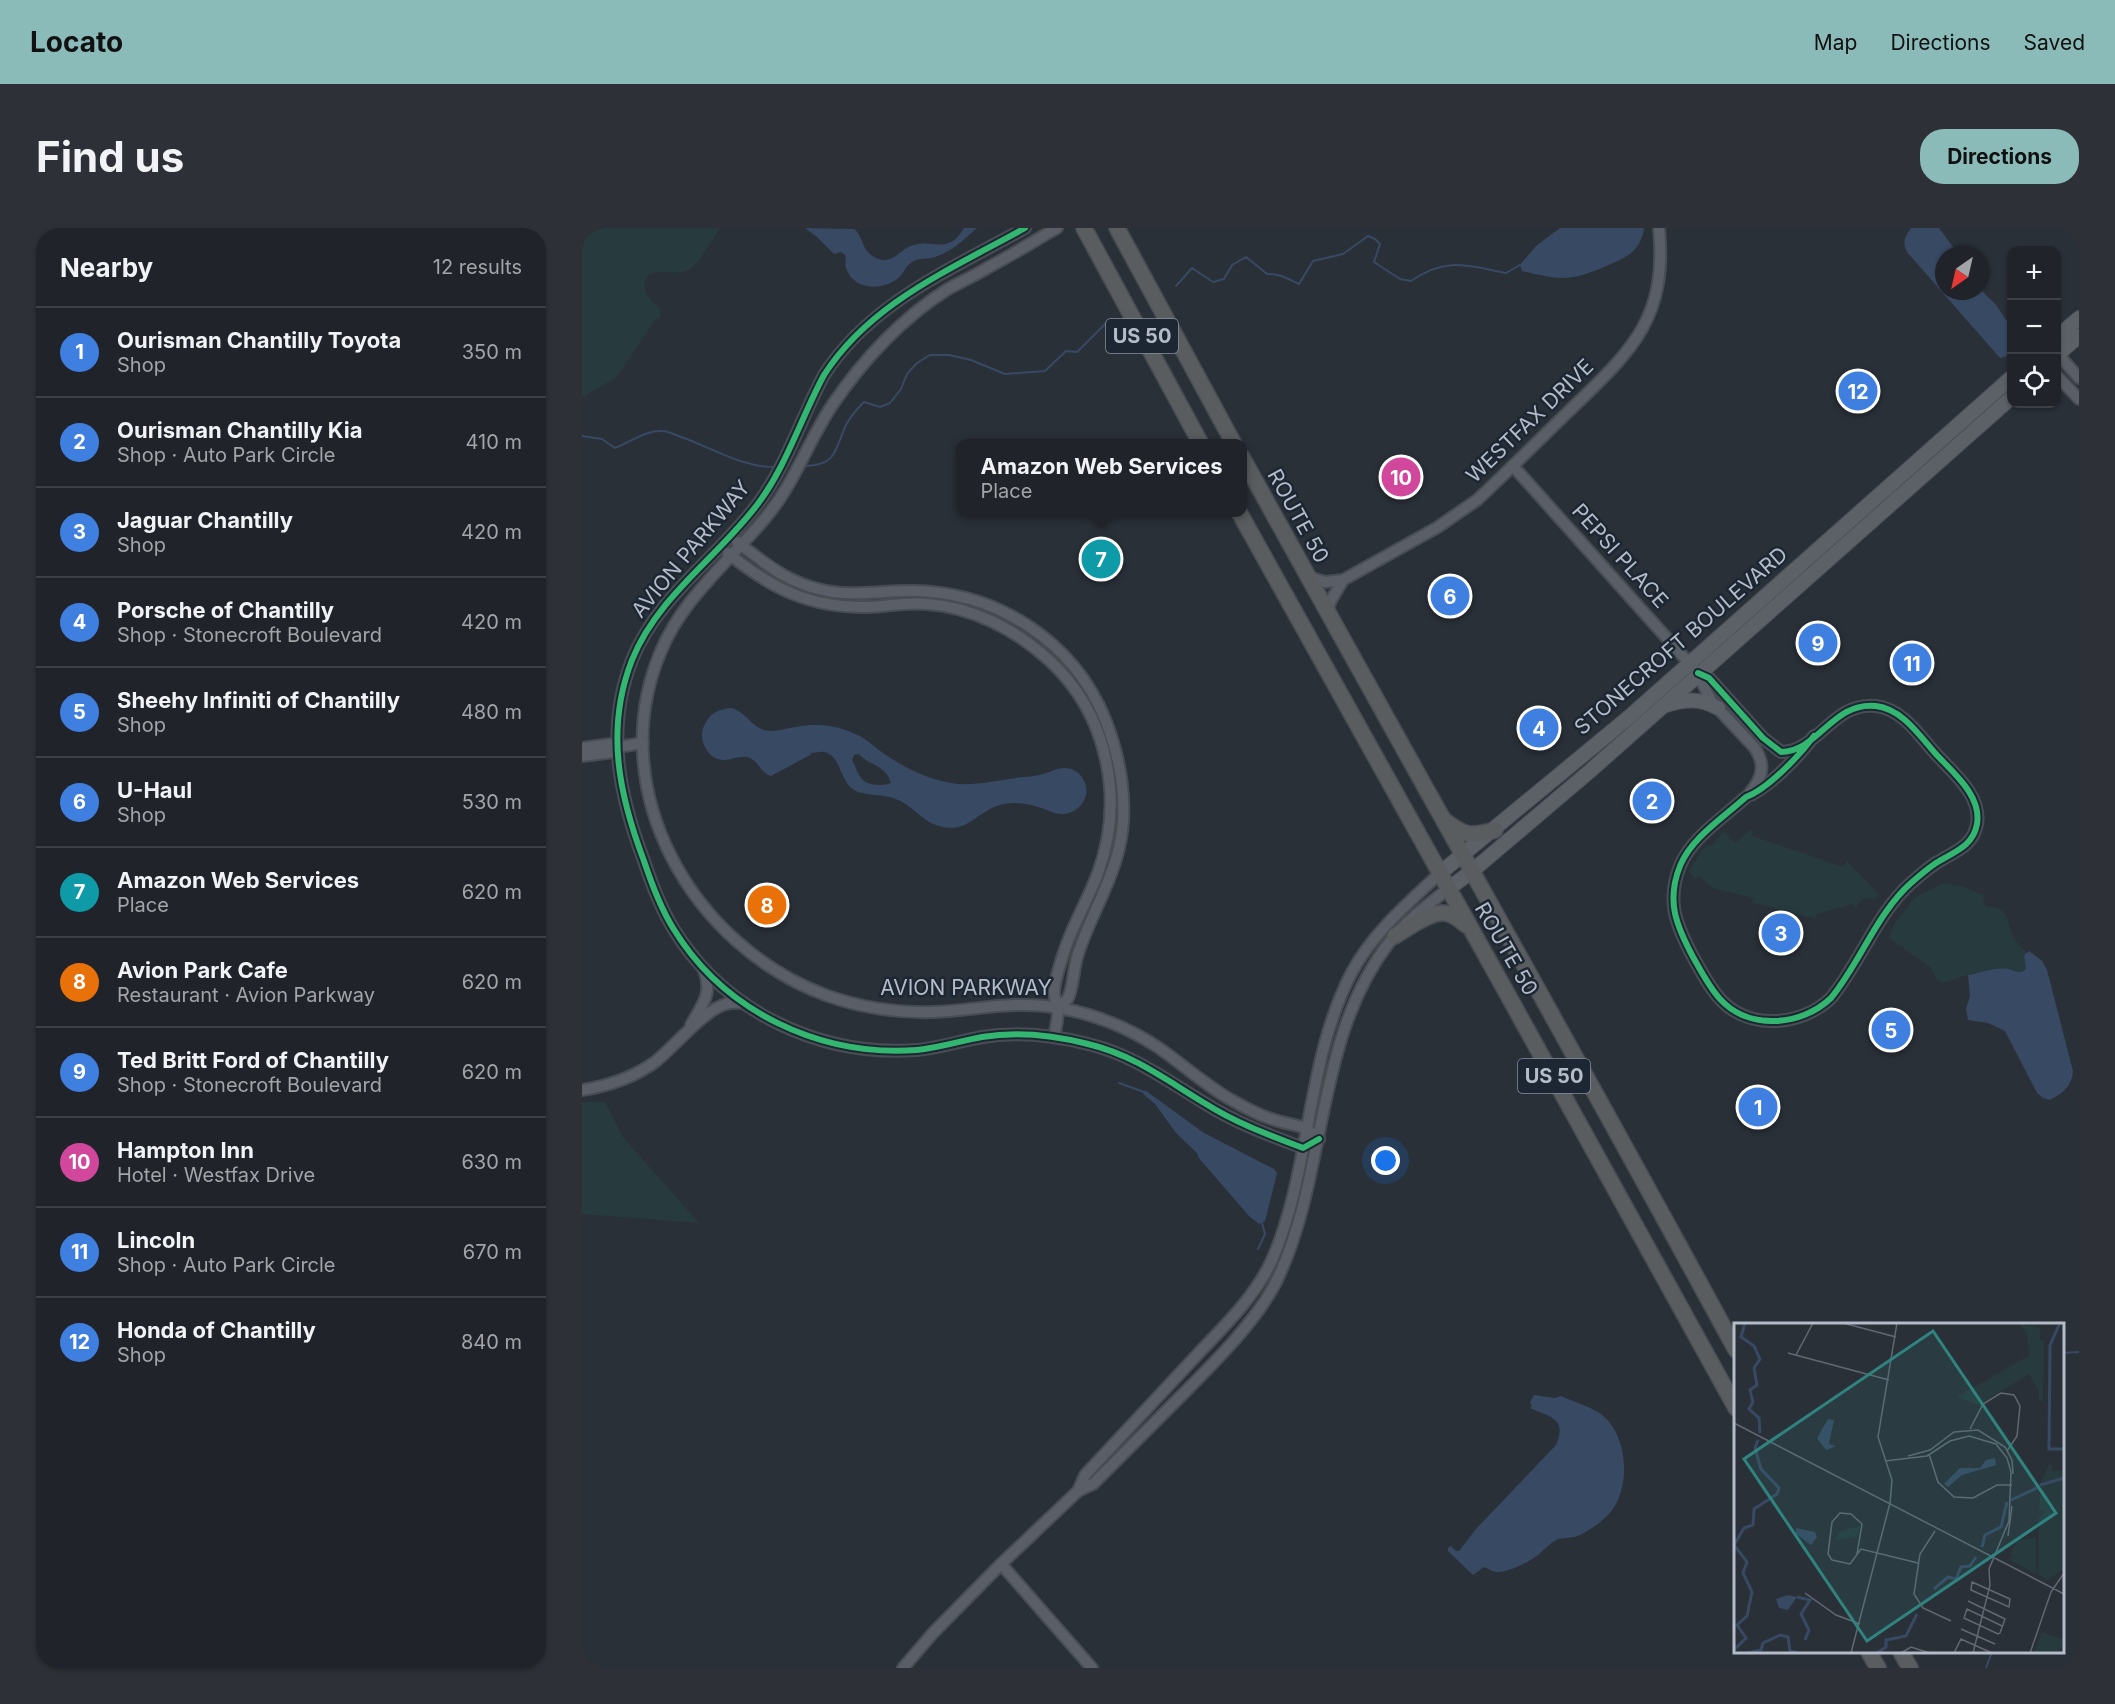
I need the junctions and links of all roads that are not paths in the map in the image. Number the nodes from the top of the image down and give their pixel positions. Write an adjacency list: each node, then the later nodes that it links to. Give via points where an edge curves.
1 (1025, 228): 21 (street, AVION PARKWAY, via 907,294 872,320 833,362 773,480 755,508)
2 (1057, 228): 22 (street, AVION PARKWAY, via 949,289 906,321 844,389 787,487)
3 (1084, 228): 16 (highway, US 50)
4 (1117, 228): 17 (highway, US 50)
5 (1659, 228): 19 (street, WESTFAX DRIVE, via 1658,284 1639,334 1618,363)
6 (2079, 318): 7 (main road)
7 (2061, 334)
8 (2079, 336): 9 (main road)
9 (2061, 351)
10 (2061, 358): 11 (street)
11 (2079, 378)
12 (2061, 380): 14 (street)
13 (2007, 382): 28 (main road, STONECROFT BOULEVARD)
14 (2079, 399)
15 (2007, 401): 28 (main road, STONECROFT BOULEVARD)
16 (1198, 439)
17 (1231, 439)
18 (1247, 466): 25 (highway, ROUTE 50 / US 50)
19 (1513, 466): 26 (street, WESTFAX DRIVE, via 1454,518); 28 (street, PEPSI PLACE)
20 (1241, 517): 42 (highway, ROUTE 50 / US 50)
21 (729, 536): 22 (street); 23 (street, AVION PARKWAY)
22 (741, 545): 24 (street, AVION PARKWAY); 48 (street, via 780,573 819,590 848,595 933,592 996,608 1047,640 1080,672 1113,743 1123,795 1123,819 1113,873 1079,949 1068,998)
23 (720, 546): 24 (street); 31 (street, AVION PARKWAY, via 666,604 643,637 626,676)
24 (732, 556): 33 (street, AVION PARKWAY, via 695,594 663,646 645,706); 48 (street, via 777,588 811,601 854,607 909,602 980,616 1029,643 1077,690 1105,754 1112,792 1110,828 1099,872 1064,954 1054,993)
25 (1308, 577): 26 (street, via 1325,582); 27 (highway, ROUTE 50 / US 50)
26 (1343, 580): 27 (street)
27 (1328, 613): 38 (highway, ROUTE 50 / US 50)
28 (1693, 668): 29 (main road, STONECROFT BOULEVARD); 30 (street); 32 (street, via 1709,678 1776,749 1787,752); 39 (main road, STONECROFT BOULEVARD)
29 (1661, 706): 30 (main road, via 1691,699); 41 (main road, STONECROFT BOULEVARD)
30 (1718, 708): 37 (street, via 1760,755 1761,778)
31 (619, 720): 34 (street, AVION PARKWAY); 35 (street, via 612,733)
32 (1814, 736): 37 (street, via 1801,753); 37 (street, via 1857,707 1876,706 1893,711 1965,786 1977,816 1975,831 1965,846 1909,885 1831,998 1800,1018 1769,1021 1730,1008 1703,974 1676,923 1673,896 1684,857)
33 (643, 742): 34 (street); 48 (street, AVION PARKWAY, via 644,779 652,812 685,880 723,929 772,968 828,996 890,1010 933,1012 1017,1004)
34 (618, 747): 35 (street, via 614,752); 36 (street, AVION PARKWAY)
35 (587, 752): 36 (street, via 611,764)
36 (618, 773): 46 (street, AVION PARKWAY, via 629,822 654,891 674,929)
37 (1746, 798)
38 (1442, 819): 39 (highway, via 1465,834 1477,836); 40 (highway, ROUTE 50 / US 50)
39 (1495, 830): 40 (main road, STONECROFT BOULEVARD)
40 (1462, 856): 41 (highway, ROUTE 50 / US 50); 42 (main road, STONECROFT BOULEVARD)
41 (1471, 872): 43 (main road, STONECROFT BOULEVARD); 55 (highway, ROUTE 50 / US 50)
42 (1439, 874): 43 (highway, ROUTE 50 / US 50); 52 (street, STONECROFT BOULEVARD, via 1382,929 1353,971 1330,1024)
43 (1448, 889): 44 (highway, ROUTE 50 / US 50); 45 (street, STONECROFT BOULEVARD)
44 (1469, 928): 45 (highway, via 1448,913 1437,914); 56 (highway, ROUTE 50 / US 50)
45 (1395, 936): 53 (street, STONECROFT BOULEVARD, via 1364,981 1341,1034)
46 (704, 969): 47 (street, AVION PARKWAY); 49 (street, via 708,990)
47 (744, 1003): 49 (street, via 724,1004); 50 (street, AVION PARKWAY, via 808,1037 863,1049 928,1049 998,1035)
48 (1058, 1008): 50 (street); 52 (street, AVION PARKWAY, via 1123,1028 1158,1047 1244,1107 1277,1121)
49 (688, 1030): 51 (street, via 645,1069 614,1083)
50 (1054, 1036): 54 (street, AVION PARKWAY, via 1123,1055 1241,1124)
51 (582, 1090)
52 (1306, 1126): 53 (street); 54 (street, STONECROFT BOULEVARD)
53 (1319, 1139): 54 (street); 57 (street, STONECROFT BOULEVARD, via 1289,1250 1269,1295 1225,1351 1093,1484)
54 (1303, 1148): 57 (street, STONECROFT BOULEVARD, via 1271,1262 1248,1300 1085,1475)
55 (1734, 1346)
56 (1734, 1404)
57 (1078, 1491): 58 (street, STONECROFT BOULEVARD)
58 (1001, 1564): 61 (street, STONECROFT BOULEVARD); 62 (street)
59 (1870, 1653): 63 (highway)
60 (1902, 1653): 64 (highway)
61 (903, 1668)
62 (1092, 1668)
63 (1878, 1668)
64 (1910, 1668)

